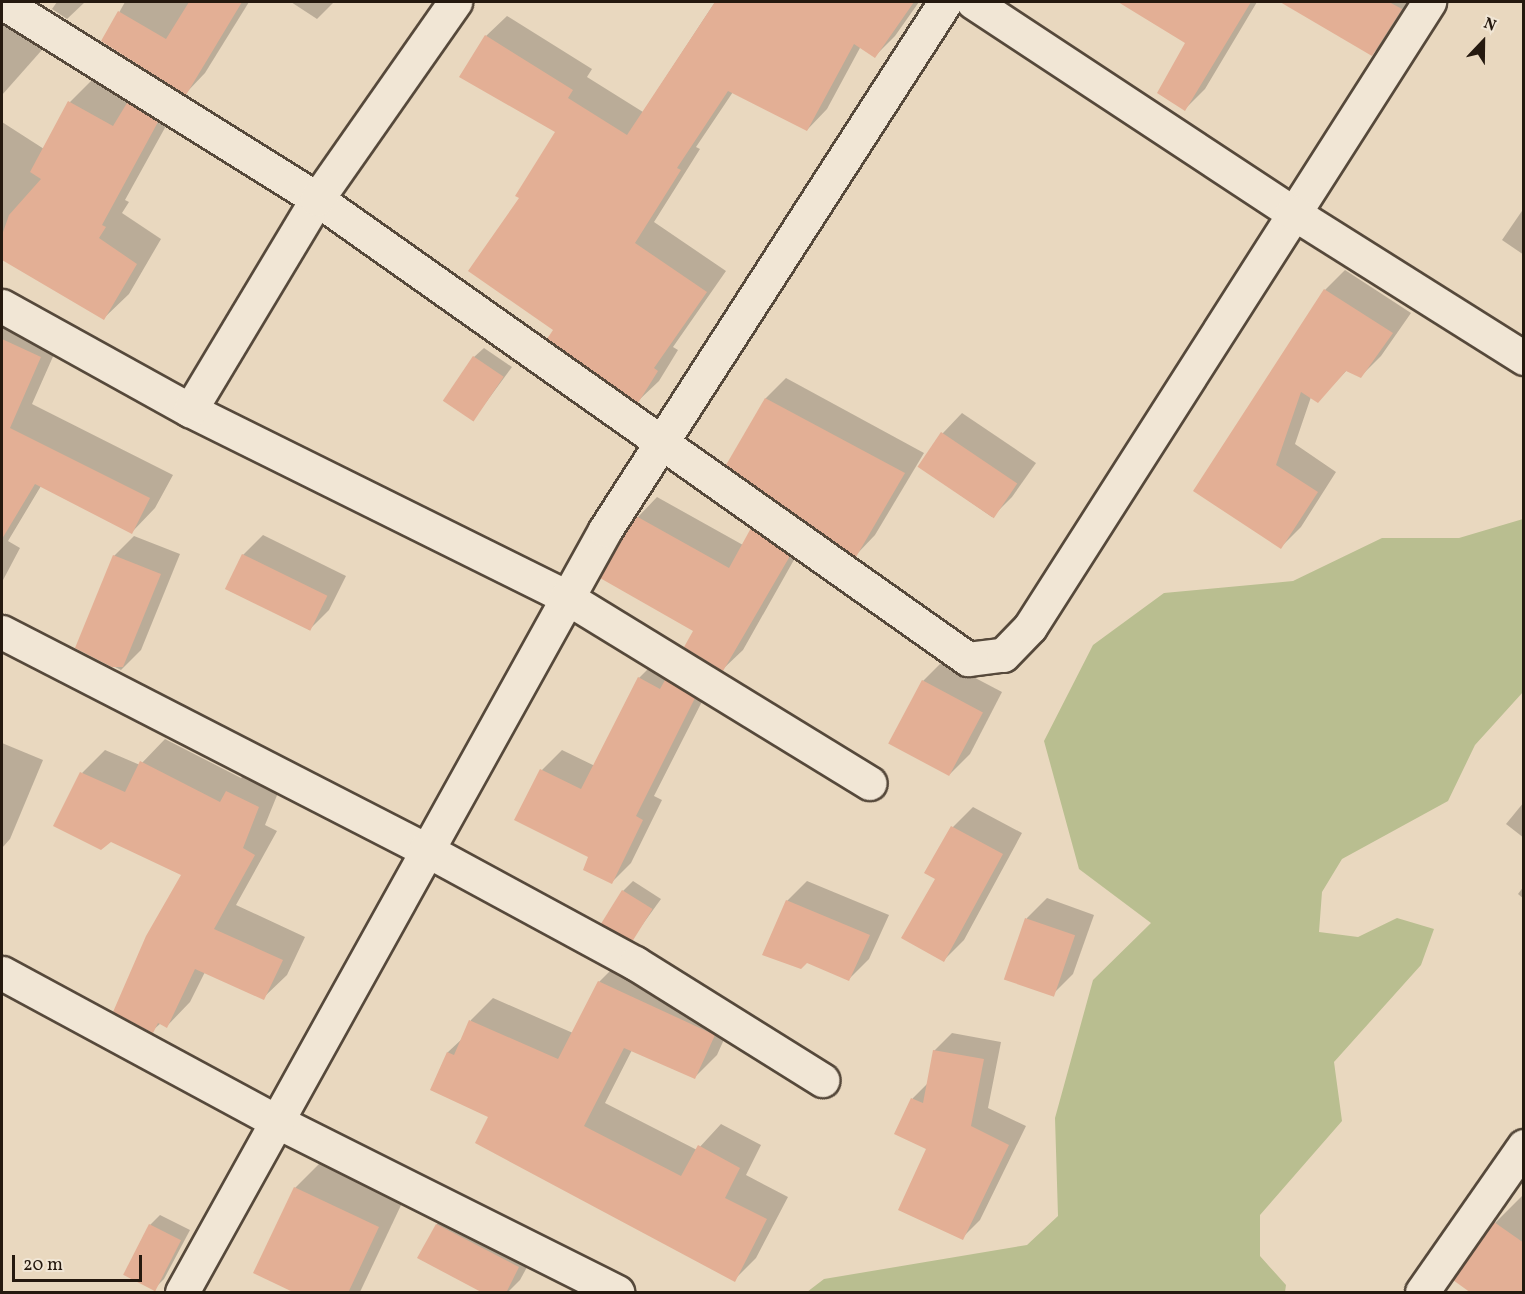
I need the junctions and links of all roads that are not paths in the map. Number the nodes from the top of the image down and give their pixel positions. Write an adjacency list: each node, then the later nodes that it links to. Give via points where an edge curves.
1 (455, 2): 6 (street)
2 (945, 2): 11 (street)
3 (973, 2): 7 (street)
4 (1429, 2): 7 (street)
5 (11, 3): 6 (street)
6 (317, 199): 10 (street); 11 (street)
7 (1292, 212): 9 (street); 11 (street, via 1029,627 1003,655 969,658)
8 (2, 306): 10 (street)
9 (1524, 358)
10 (190, 410): 12 (street)
11 (659, 442): 12 (street)
12 (566, 597): 14 (street); 15 (street)
13 (2, 632): 15 (street)
14 (870, 783)
15 (425, 849): 17 (street, via 635,963); 18 (street)
16 (2, 973): 18 (street)
17 (822, 1080)
18 (274, 1120): 20 (street); 21 (street)
19 (1524, 1146): 22 (street)
20 (182, 1293)
21 (617, 1293)
22 (1422, 1293)

